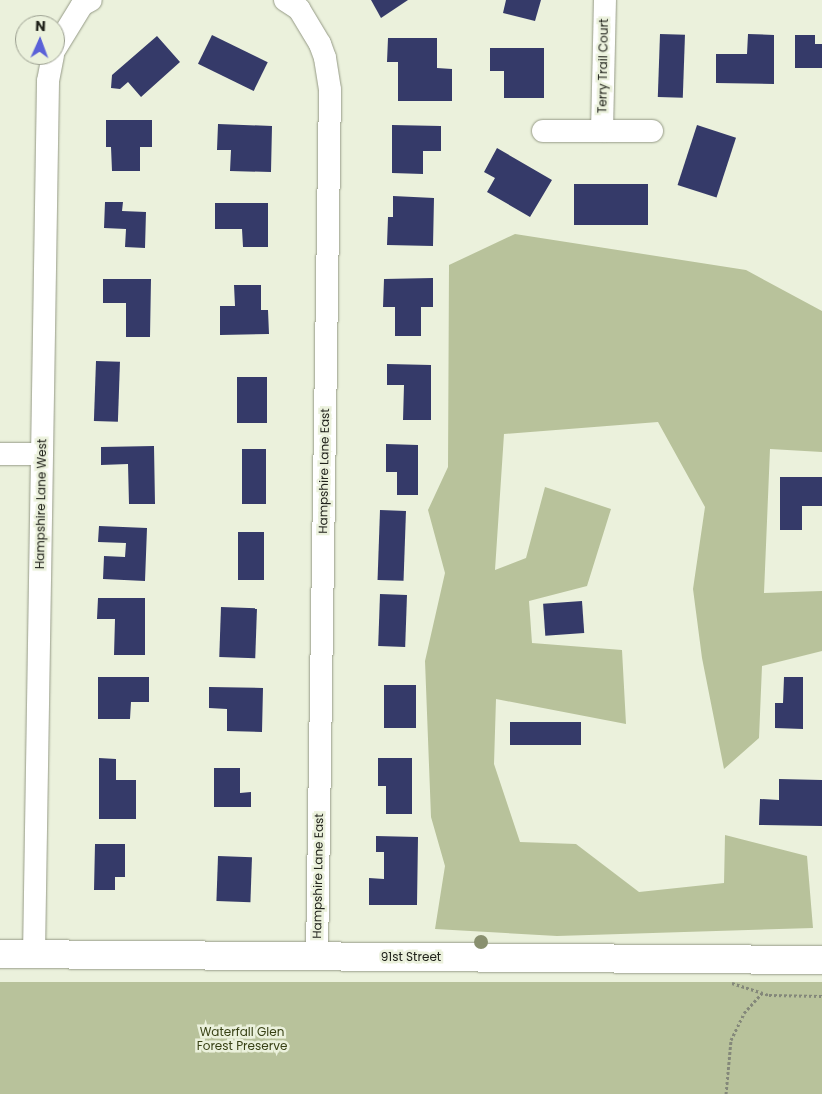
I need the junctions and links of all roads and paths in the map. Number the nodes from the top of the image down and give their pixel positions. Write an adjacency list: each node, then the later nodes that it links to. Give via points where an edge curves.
1 (91, 0): 4 (street, via 82,5)
2 (285, 0): 13 (street, Hampshire Lane East, via 299,9 320,44 330,90)
3 (605, 0): 6 (street, Terry Trail Court)
4 (65, 33)
5 (51, 65): 10 (street, Hampshire Lane West, via 48,81)
6 (602, 131): 7 (street, Terry Trail Court); 8 (street, Terry Trail Court)
7 (652, 131)
8 (543, 132)
9 (0, 454): 10 (street)
10 (42, 454): 12 (street, Hampshire Lane West)
11 (0, 954): 12 (main road, 91st Street)
12 (34, 954): 13 (main road, 91st Street)
13 (317, 956): 14 (main road, 91st Street)
14 (822, 960)
15 (762, 993): 16 (path, via 744,1013 731,1040)
16 (726, 1094)

